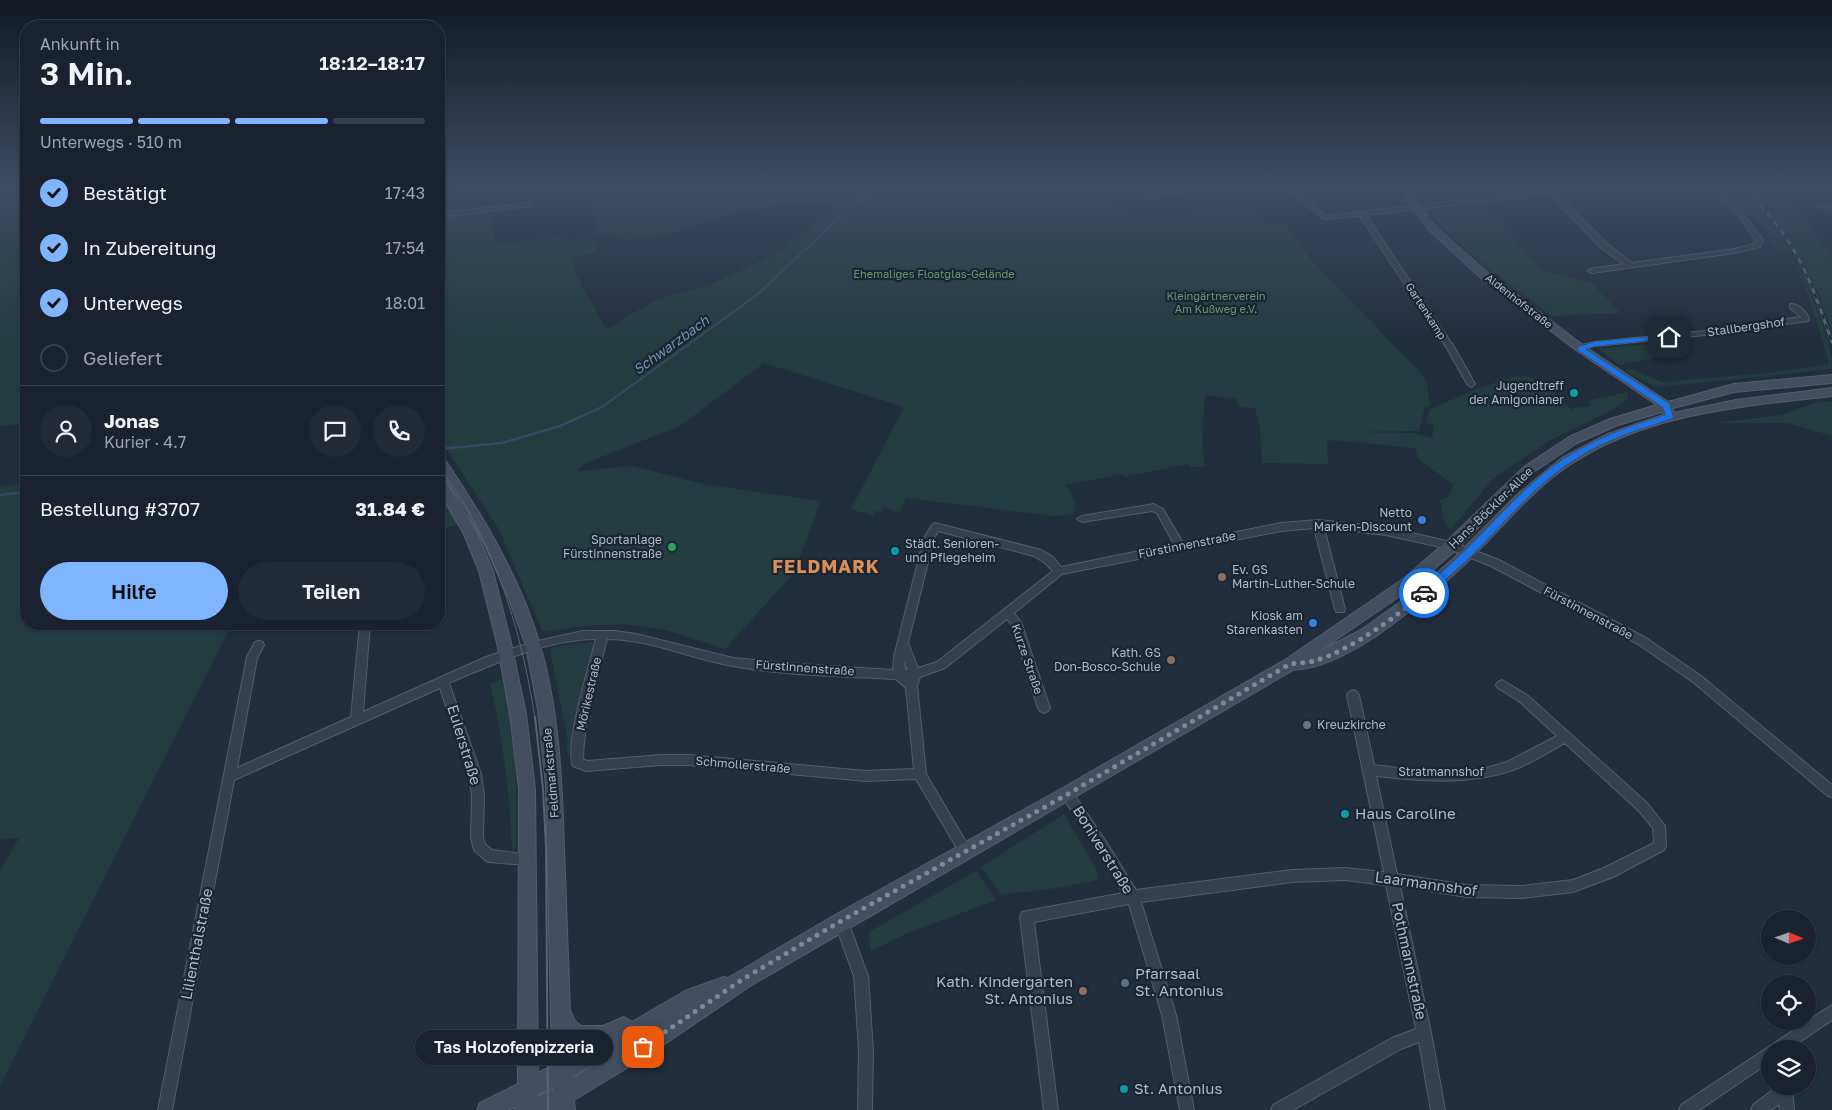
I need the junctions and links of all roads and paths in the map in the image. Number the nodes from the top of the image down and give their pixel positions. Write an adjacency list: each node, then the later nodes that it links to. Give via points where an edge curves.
1 (1377, 237): 10 (street, Gartenkamp)
2 (1442, 237): 8 (street, Aldenhofstraße)
3 (1595, 237): 5 (street)
4 (1757, 237): 5 (street, via 1759,240 1756,245 1734,251)
5 (1630, 265): 6 (street)
6 (1592, 271)
7 (1793, 306): 8 (street, Stallbergshof, via 1805,319)
8 (1580, 348): 12 (street, Aldenhofstraße, via 1590,360); 13 (street, Aldenhofstraße)
9 (1832, 379): 13 (street, Hans-Böckler-Allee, via 1734,388)
10 (1471, 384)
11 (1832, 392): 13 (street, Hans-Böckler-Allee)
12 (1652, 410): 13 (street, Aldenhofstraße); 19 (street, Hans-Böckler-Allee, via 1573,440 1528,470)
13 (1668, 411): 20 (street, Hans-Böckler-Allee, via 1582,451 1550,473 1507,511)
14 (445, 469): 29 (street, Feldmarkstraße, via 492,545)
15 (445, 492): 31 (street, Feldmarkstraße, via 481,557)
16 (1082, 519): 18 (street, via 1154,507 1160,511)
17 (1318, 524): 18 (street, Fürstinnenstraße, via 1281,527); 19 (street, Fürstinnenstraße, via 1370,528); 22 (street)
18 (1180, 546): 21 (street, Fürstinnenstraße)
19 (1451, 546): 20 (street, Fürstinnenstraße); 26 (street, Hans-Böckler-Allee, via 1408,583)
20 (1469, 552): 30 (street, Hans-Böckler-Allee, via 1417,599); 46 (street, Fürstinnenstraße, via 1642,641 1697,679)
21 (1059, 571): 23 (street, Fürstinnenstraße); 27 (street, via 1036,553 935,527 929,538)
22 (1340, 609)
23 (1007, 612): 33 (street, Fürstinnenstraße, via 941,665); 39 (street, Kurze Straße, via 1016,622)
24 (364, 630): 40 (street)
25 (603, 635): 29 (street, Fürstinnenstraße, via 583,635); 34 (street, Fürstinnenstraße, via 636,638 733,662); 42 (street, Mörikestraße)
26 (1332, 636): 30 (street); 32 (street, Hans-Böckler-Allee)
27 (903, 644): 33 (street); 34 (street, via 899,657)
28 (259, 645): 45 (street, Lilienthalstraße, via 252,657)
29 (533, 646): 31 (street, Fürstinnenstraße); 54 (street, Feldmarkstraße, via 546,710 554,785)
30 (1344, 648): 32 (street, Hans-Böckler-Allee, via 1313,661)
31 (507, 654): 35 (street); 49 (street, Feldmarkstraße, via 527,790)
32 (1290, 664): 47 (street, Hans-Böckler-Allee)
33 (915, 674): 34 (street, Fürstinnenstraße); 37 (street)
34 (900, 675): 37 (street)
35 (444, 681): 40 (street); 49 (street, Eulerstraße, via 475,774 479,847 489,856)
36 (1502, 685): 41 (street, Laarmannshof, via 1522,698)
37 (911, 686): 44 (street)
38 (1353, 695): 43 (street, Pothmannstraße)
39 (1044, 708)
40 (357, 719): 45 (street)
41 (1566, 738): 43 (street, Stratmannshof, via 1510,766 1486,773 1415,775); 50 (street, Laarmannshof, via 1643,807 1659,826 1660,846 1608,873 1573,886 1522,892 1466,892)
42 (576, 753): 44 (street, Schmollerstraße, via 577,762 586,766 689,760 866,776)
43 (1370, 770): 50 (street, Pothmannstraße)
44 (920, 774): 48 (street)
45 (229, 777): 65 (street, Lilienthalstraße)
46 (1832, 792)
47 (1068, 794): 48 (street, Hans-Böckler-Allee); 51 (street, Boniverstraße)
48 (965, 851): 52 (street, Hans-Böckler-Allee)
49 (528, 859): 61 (street, Feldmarkstraße)
50 (1392, 878): 51 (street, Laarmannshof, via 1345,874 1292,876); 57 (street, Pothmannstraße)
51 (1133, 897): 70 (street, Laarmannshof, via 1027,917); 71 (street, Boniverstraße, via 1169,1015)
52 (841, 921): 53 (street, Hans-Böckler-Allee); 69 (street, via 861,976 866,1050)
53 (743, 979): 56 (street, Hans-Böckler-Allee, via 692,998); 64 (street, Hans-Böckler-Allee)
54 (560, 1011): 56 (street, via 569,1029 595,1038 638,1019); 60 (street, Feldmarkstraße)
55 (1832, 1012): 58 (street)
56 (647, 1022): 60 (street, Hans-Böckler-Allee)
57 (1424, 1033): 72 (street, via 1397,1043); 73 (street, Pothmannstraße)
58 (1792, 1040)
59 (1761, 1061): 74 (street)
60 (562, 1072): 61 (street, Hans-Böckler-Allee); 64 (street, Feldmarkstraße)
61 (528, 1089): 66 (street, Hans-Böckler-Allee); 67 (street, Feldmarkstraße)
62 (1777, 1095): 75 (street)
63 (1786, 1095): 76 (street)
64 (564, 1102): 68 (street, Hans-Böckler-Allee)
65 (165, 1110)
66 (487, 1110)
67 (525, 1110)
68 (532, 1110)
69 (865, 1110)
70 (1051, 1110)
71 (1187, 1110)
72 (1278, 1110)
73 (1438, 1110)
74 (1686, 1110)
75 (1758, 1110)
76 (1787, 1110)

